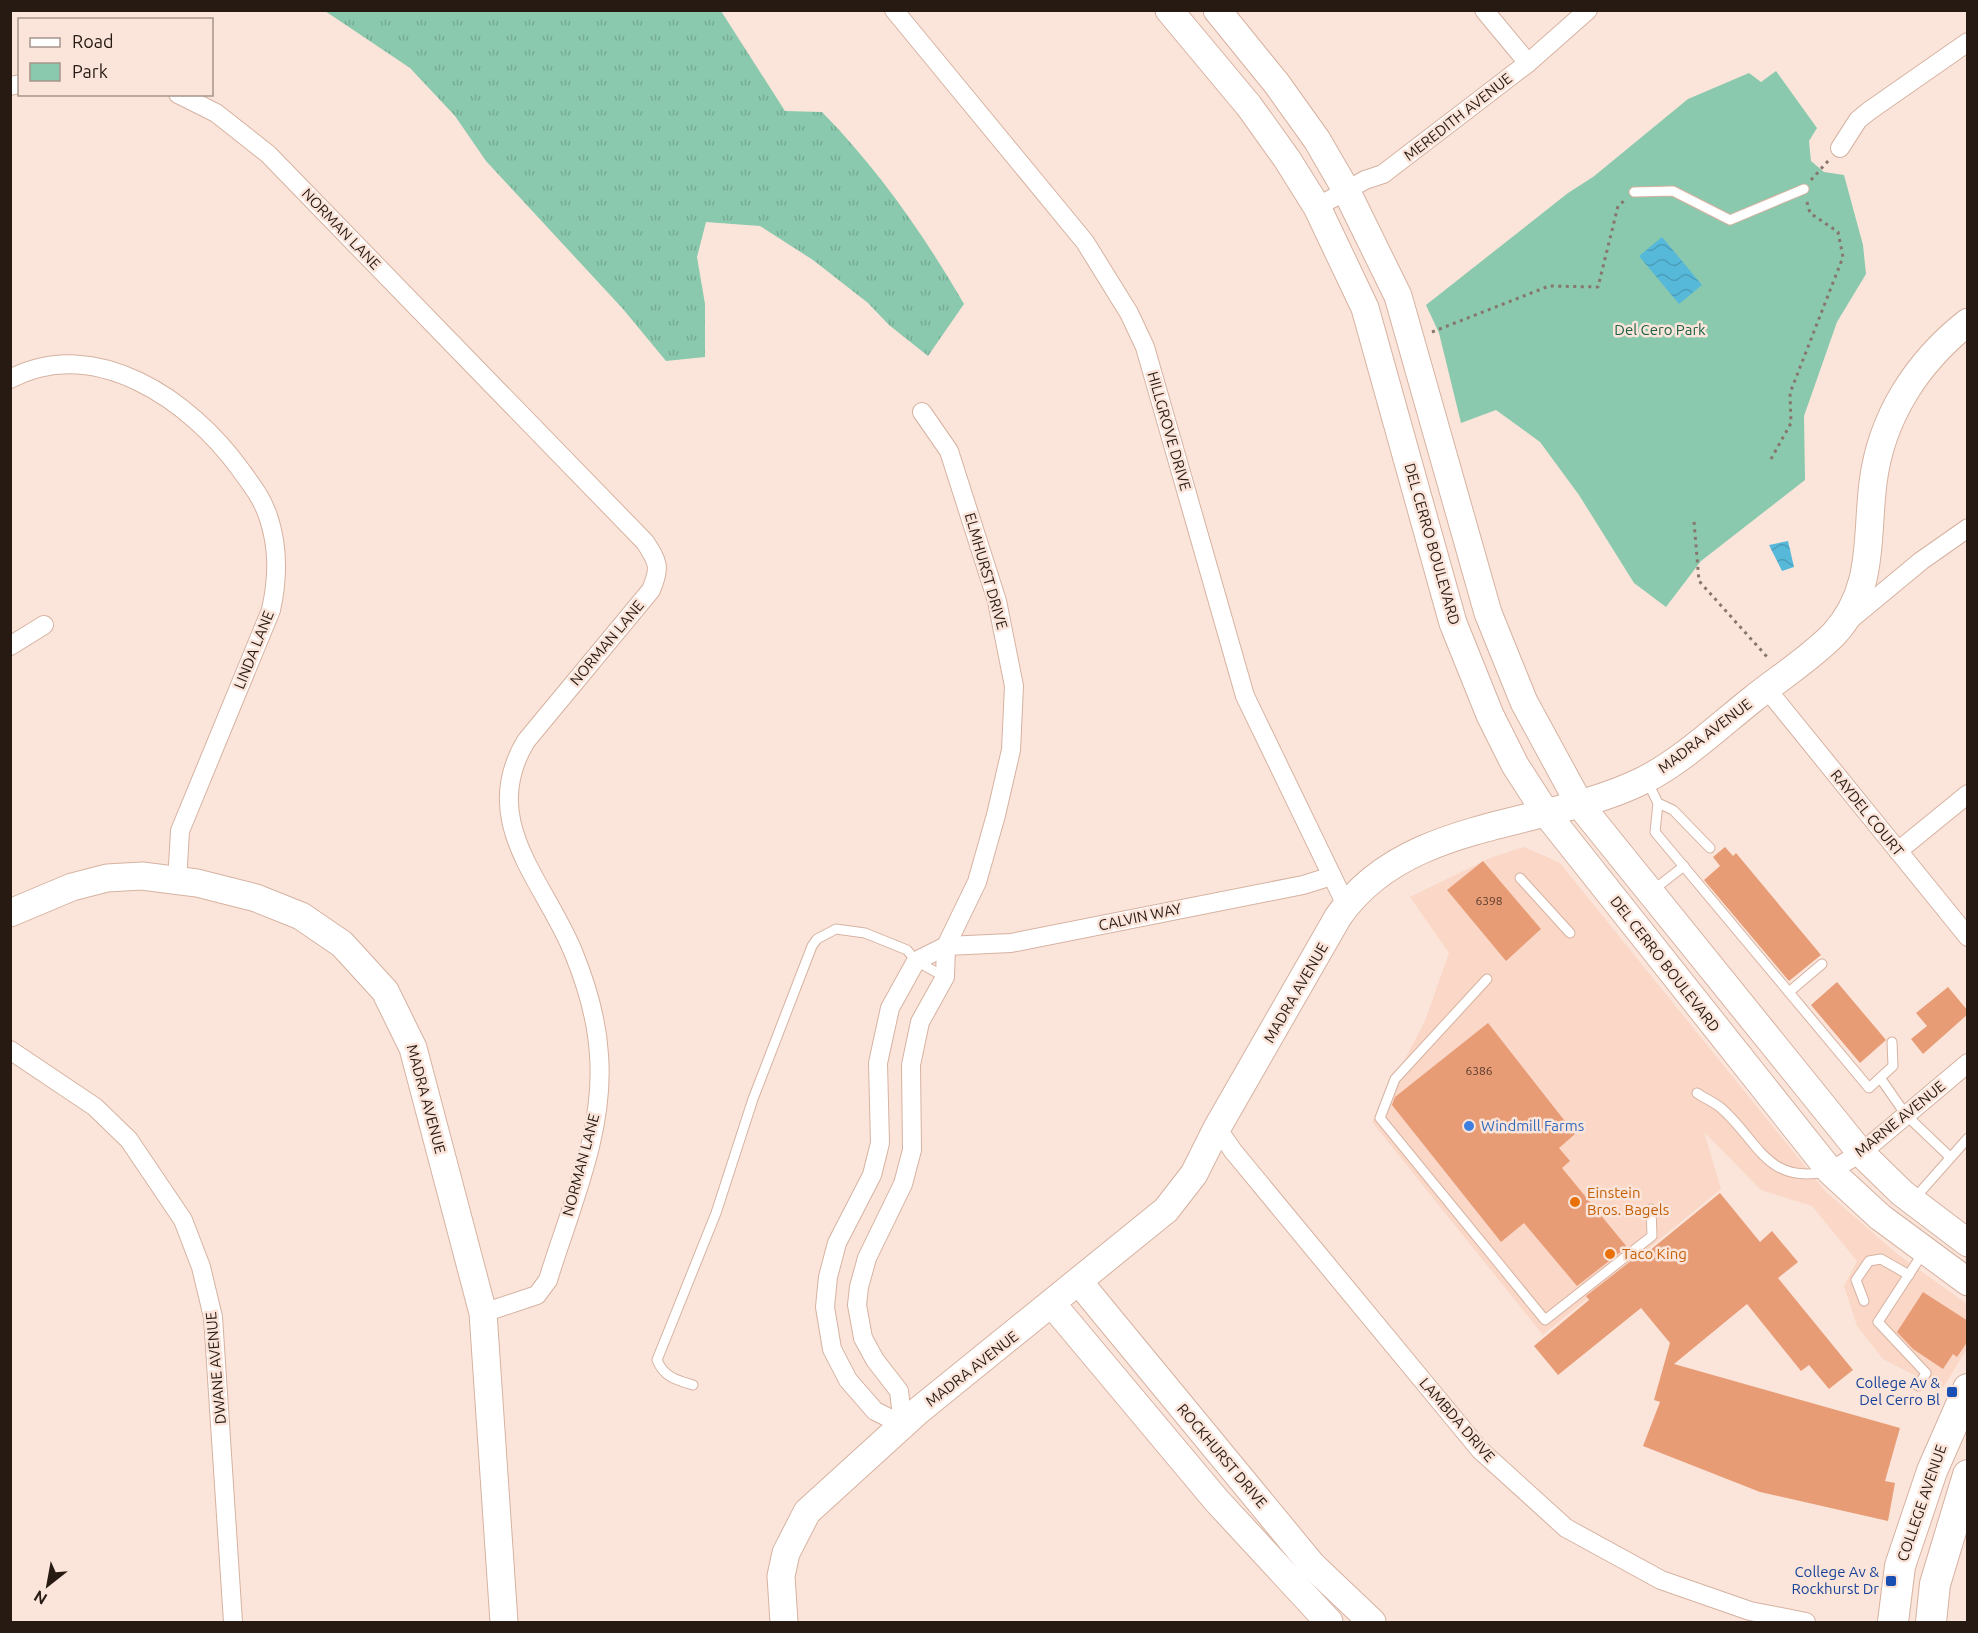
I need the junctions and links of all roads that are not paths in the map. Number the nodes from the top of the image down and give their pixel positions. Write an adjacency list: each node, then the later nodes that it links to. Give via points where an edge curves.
1 (894, 10): 30 (street, HILLGROVE DRIVE, via 1085,242 1129,313 1145,347 1245,696)
2 (1169, 10): 13 (street, DEL CERRO BOULEVARD, via 1249,106)
3 (1217, 10): 11 (street, via 1304,121)
4 (1484, 10): 7 (street)
5 (1588, 10): 7 (street, MEREDITH AVENUE)
6 (1968, 42): 9 (street, via 1858,120)
7 (1528, 63): 11 (street, MEREDITH AVENUE, via 1383,174)
8 (182, 96): 65 (street, NORMAN LANE, via 216,113 268,154 637,534 657,560 651,590 526,741 514,761 507,795 512,832 574,953 593,1008 600,1056 597,1111 548,1280 537,1295)
9 (1840, 148)
10 (1804, 189): 12 (lane, via 1730,220 1673,191)
11 (1347, 190): 13 (street, MEREDITH AVENUE); 25 (street, via 1398,296 1488,613 1524,702)
12 (1634, 192)
13 (1317, 207): 26 (street, DEL CERRO BOULEVARD, via 1365,308 1440,584 1470,670 1515,765)
14 (1968, 322): 19 (street, via 1917,370 1893,414 1876,461 1866,569 1860,591)
15 (10, 379): 32 (street, LINDA LANE, via 42,368 79,366 114,372 147,384 225,448 259,495 267,513 277,553 271,610 180,831)
16 (921, 412): 38 (street, ELMHURST DRIVE, via 950,451 997,601 1014,686 1011,750 996,815 977,882)
17 (1968, 528): 19 (street, MADRA AVENUE, via 1903,575)
18 (44, 625): 20 (street)
19 (1833, 634): 21 (street, MADRA AVENUE)
20 (10, 646)
21 (1766, 688): 22 (street, MADRA AVENUE); 28 (street, RAYDEL COURT)
22 (1646, 779): 24 (lane); 25 (street, MADRA AVENUE)
23 (1968, 794): 28 (street)
24 (1658, 803): 27 (lane, via 1674,810); 29 (lane, via 1655,832)
25 (1580, 805): 26 (street, MADRA AVENUE); 33 (street)
26 (1546, 813): 34 (street, MADRA AVENUE, via 1458,836 1401,860 1364,886); 54 (street, DEL CERRO BOULEVARD)
27 (1710, 848)
28 (1898, 851): 37 (street, RAYDEL COURT)
29 (1684, 866): 33 (lane); 43 (lane)
30 (1332, 876): 34 (street, HILLGROVE DRIVE); 38 (street, CALVIN WAY, via 1011,943)
31 (1520, 878): 36 (lane)
32 (177, 882): 35 (street, MADRA AVENUE, via 142,876 107,878 72,887); 65 (street, MADRA AVENUE, via 256,898 301,916 342,944 385,991 413,1048)
33 (1650, 892): 52 (street)
34 (1346, 905): 50 (street, MADRA AVENUE)
35 (10, 913)
36 (1570, 933)
37 (1968, 937)
38 (946, 946): 39 (street); 41 (street, ELMHURST DRIVE)
39 (916, 961): 41 (lane); 67 (lane, via 907,950 848,929 827,933 812,946 753,1099 716,1213 657,1360 662,1372); 70 (street, via 890,1008 878,1064 880,1143 872,1175 837,1243 825,1307 832,1349 848,1380 875,1411)
40 (1822, 964): 43 (lane)
41 (945, 977): 70 (street, ELMHURST DRIVE, via 920,1022 911,1065 912,1150 903,1184 867,1258 857,1305 863,1338 874,1360 899,1391)
42 (1487, 979): 56 (lane, via 1395,1079 1380,1118 1545,1320 1652,1236)
43 (1789, 992): 47 (lane, via 1869,1088)
44 (1892, 1042): 47 (lane, via 1893,1066)
45 (10, 1050): 72 (street, DWANE AVENUE, via 95,1107 129,1140 183,1220 201,1267 213,1317)
46 (1968, 1063): 49 (street, MARNE AVENUE)
47 (1881, 1079): 49 (lane)
48 (1697, 1093): 54 (lane, via 1720,1107 1775,1167 1808,1176)
49 (1906, 1116): 52 (street, MARNE AVENUE); 53 (lane)
50 (1217, 1128): 60 (street, MADRA AVENUE, via 1194,1174 1166,1210); 77 (street, LAMBDA DRIVE, via 1480,1450 1566,1528 1662,1580 1750,1611)
51 (1968, 1138): 53 (lane)
52 (1861, 1153): 54 (street, MARNE AVENUE); 55 (street)
53 (1950, 1157): 55 (lane)
54 (1830, 1171): 58 (street, DEL CERRO BOULEVARD)
55 (1912, 1201): 57 (street)
56 (1651, 1209)
57 (1968, 1243)
58 (1925, 1251): 59 (lane); 61 (street, DEL CERRO BOULEVARD)
59 (1909, 1275): 62 (lane, via 1881,1259 1869,1261 1856,1280); 66 (lane)
60 (1079, 1282): 63 (street, MADRA AVENUE); 76 (street, ROCKHURST DRIVE, via 1312,1565)
61 (1968, 1282)
62 (1864, 1301)
63 (1053, 1305): 70 (street, MADRA AVENUE); 75 (street, ROCKHURST DRIVE, via 1217,1501)
64 (1871, 1312): 66 (lane)
65 (483, 1313): 73 (street, MADRA AVENUE)
66 (1878, 1322): 68 (lane, via 1926,1373)
67 (693, 1385)
68 (1918, 1386)
69 (1968, 1389): 78 (main road, COLLEGE AVENUE, via 1932,1471 1900,1566)
70 (903, 1425): 74 (street, MADRA AVENUE, via 807,1512 786,1553 781,1576)
71 (1968, 1475): 79 (main road, via 1935,1584)
72 (233, 1623)
73 (504, 1623)
74 (784, 1623)
75 (1329, 1623)
76 (1372, 1623)
77 (1806, 1623)
78 (1893, 1623)
79 (1931, 1623)

